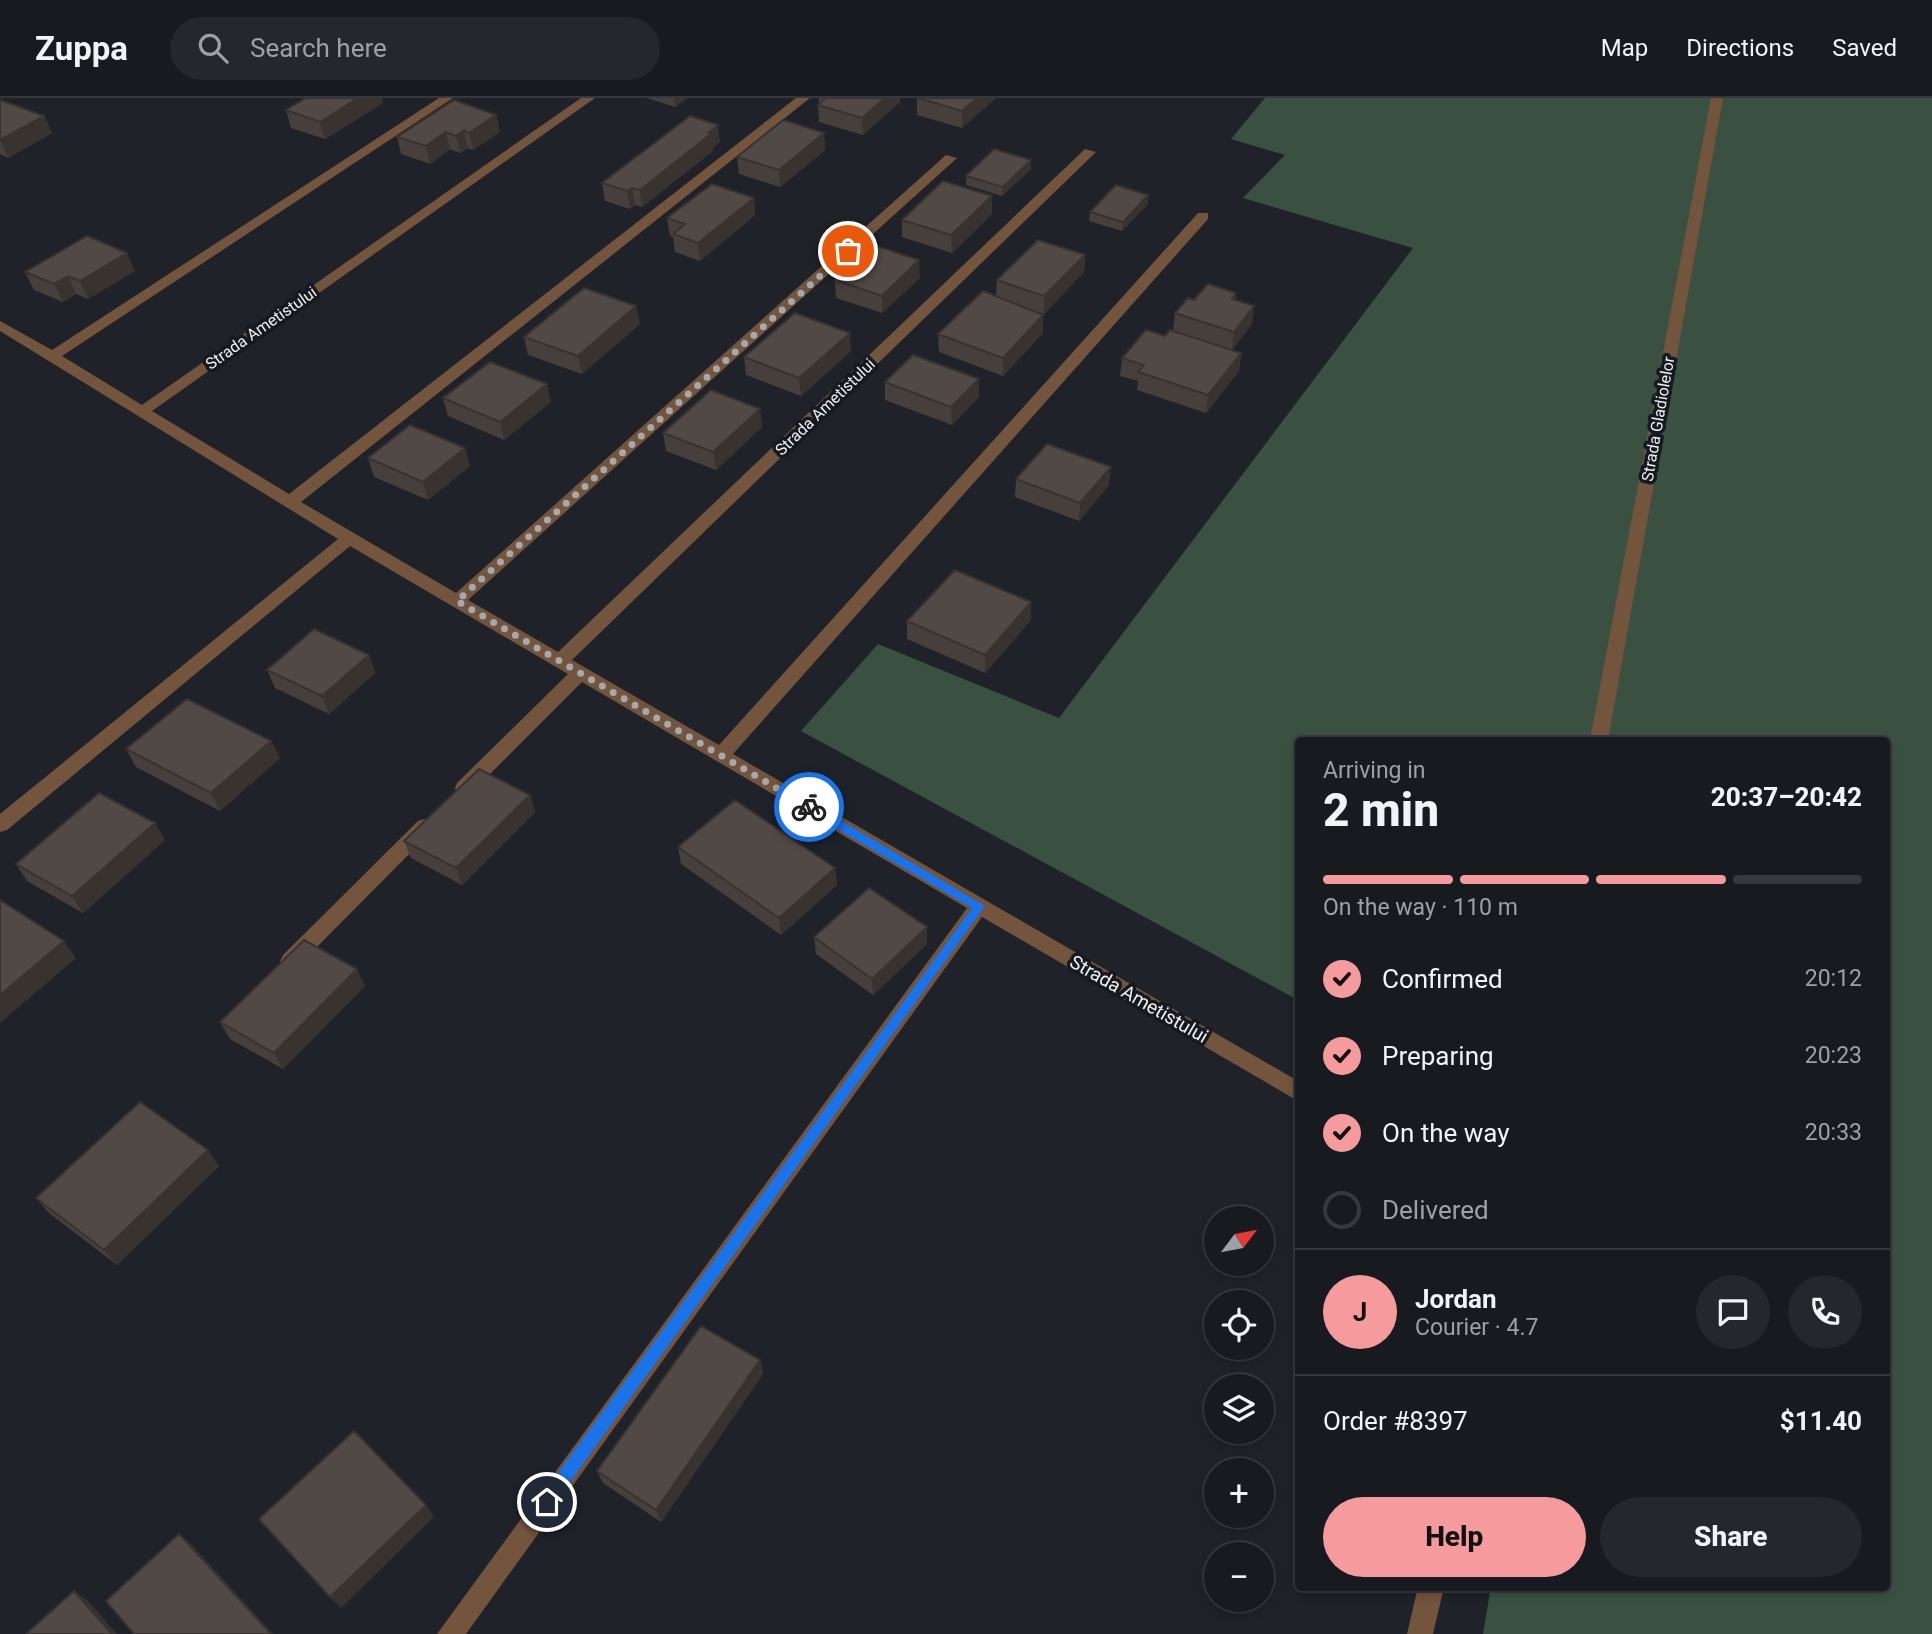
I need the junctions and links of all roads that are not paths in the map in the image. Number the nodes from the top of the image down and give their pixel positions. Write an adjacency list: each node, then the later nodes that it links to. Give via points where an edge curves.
1 (447, 98): 9 (street)
2 (589, 98): 10 (street, Strada Ametistului)
3 (804, 98): 11 (street)
4 (1717, 98): 16 (street, Strada Gladiolelor)
5 (1090, 152): 14 (street, Strada Ametistului)
6 (951, 158): 13 (street)
7 (1203, 216): 17 (street)
8 (0, 325): 9 (street, Strada Ametistului)
9 (51, 357): 10 (street, Strada Ametistului)
10 (140, 413): 11 (street, Strada Ametistului)
11 (290, 502): 12 (street, Strada Ametistului)
12 (349, 538): 13 (street, Strada Ametistului); 18 (street)
13 (457, 601): 14 (street, Strada Ametistului)
14 (560, 661): 15 (street, Strada Ametistului)
15 (579, 673): 17 (street, Strada Ametistului); 20 (street)
16 (1600, 737)
17 (721, 755): 19 (street, Strada Ametistului)
18 (0, 825)
19 (979, 906): 21 (street, Strada Ametistului); 23 (street)
20 (273, 977)
21 (1295, 1090)
22 (1430, 1591): 24 (street)
23 (450, 1634)
24 (1420, 1634)

